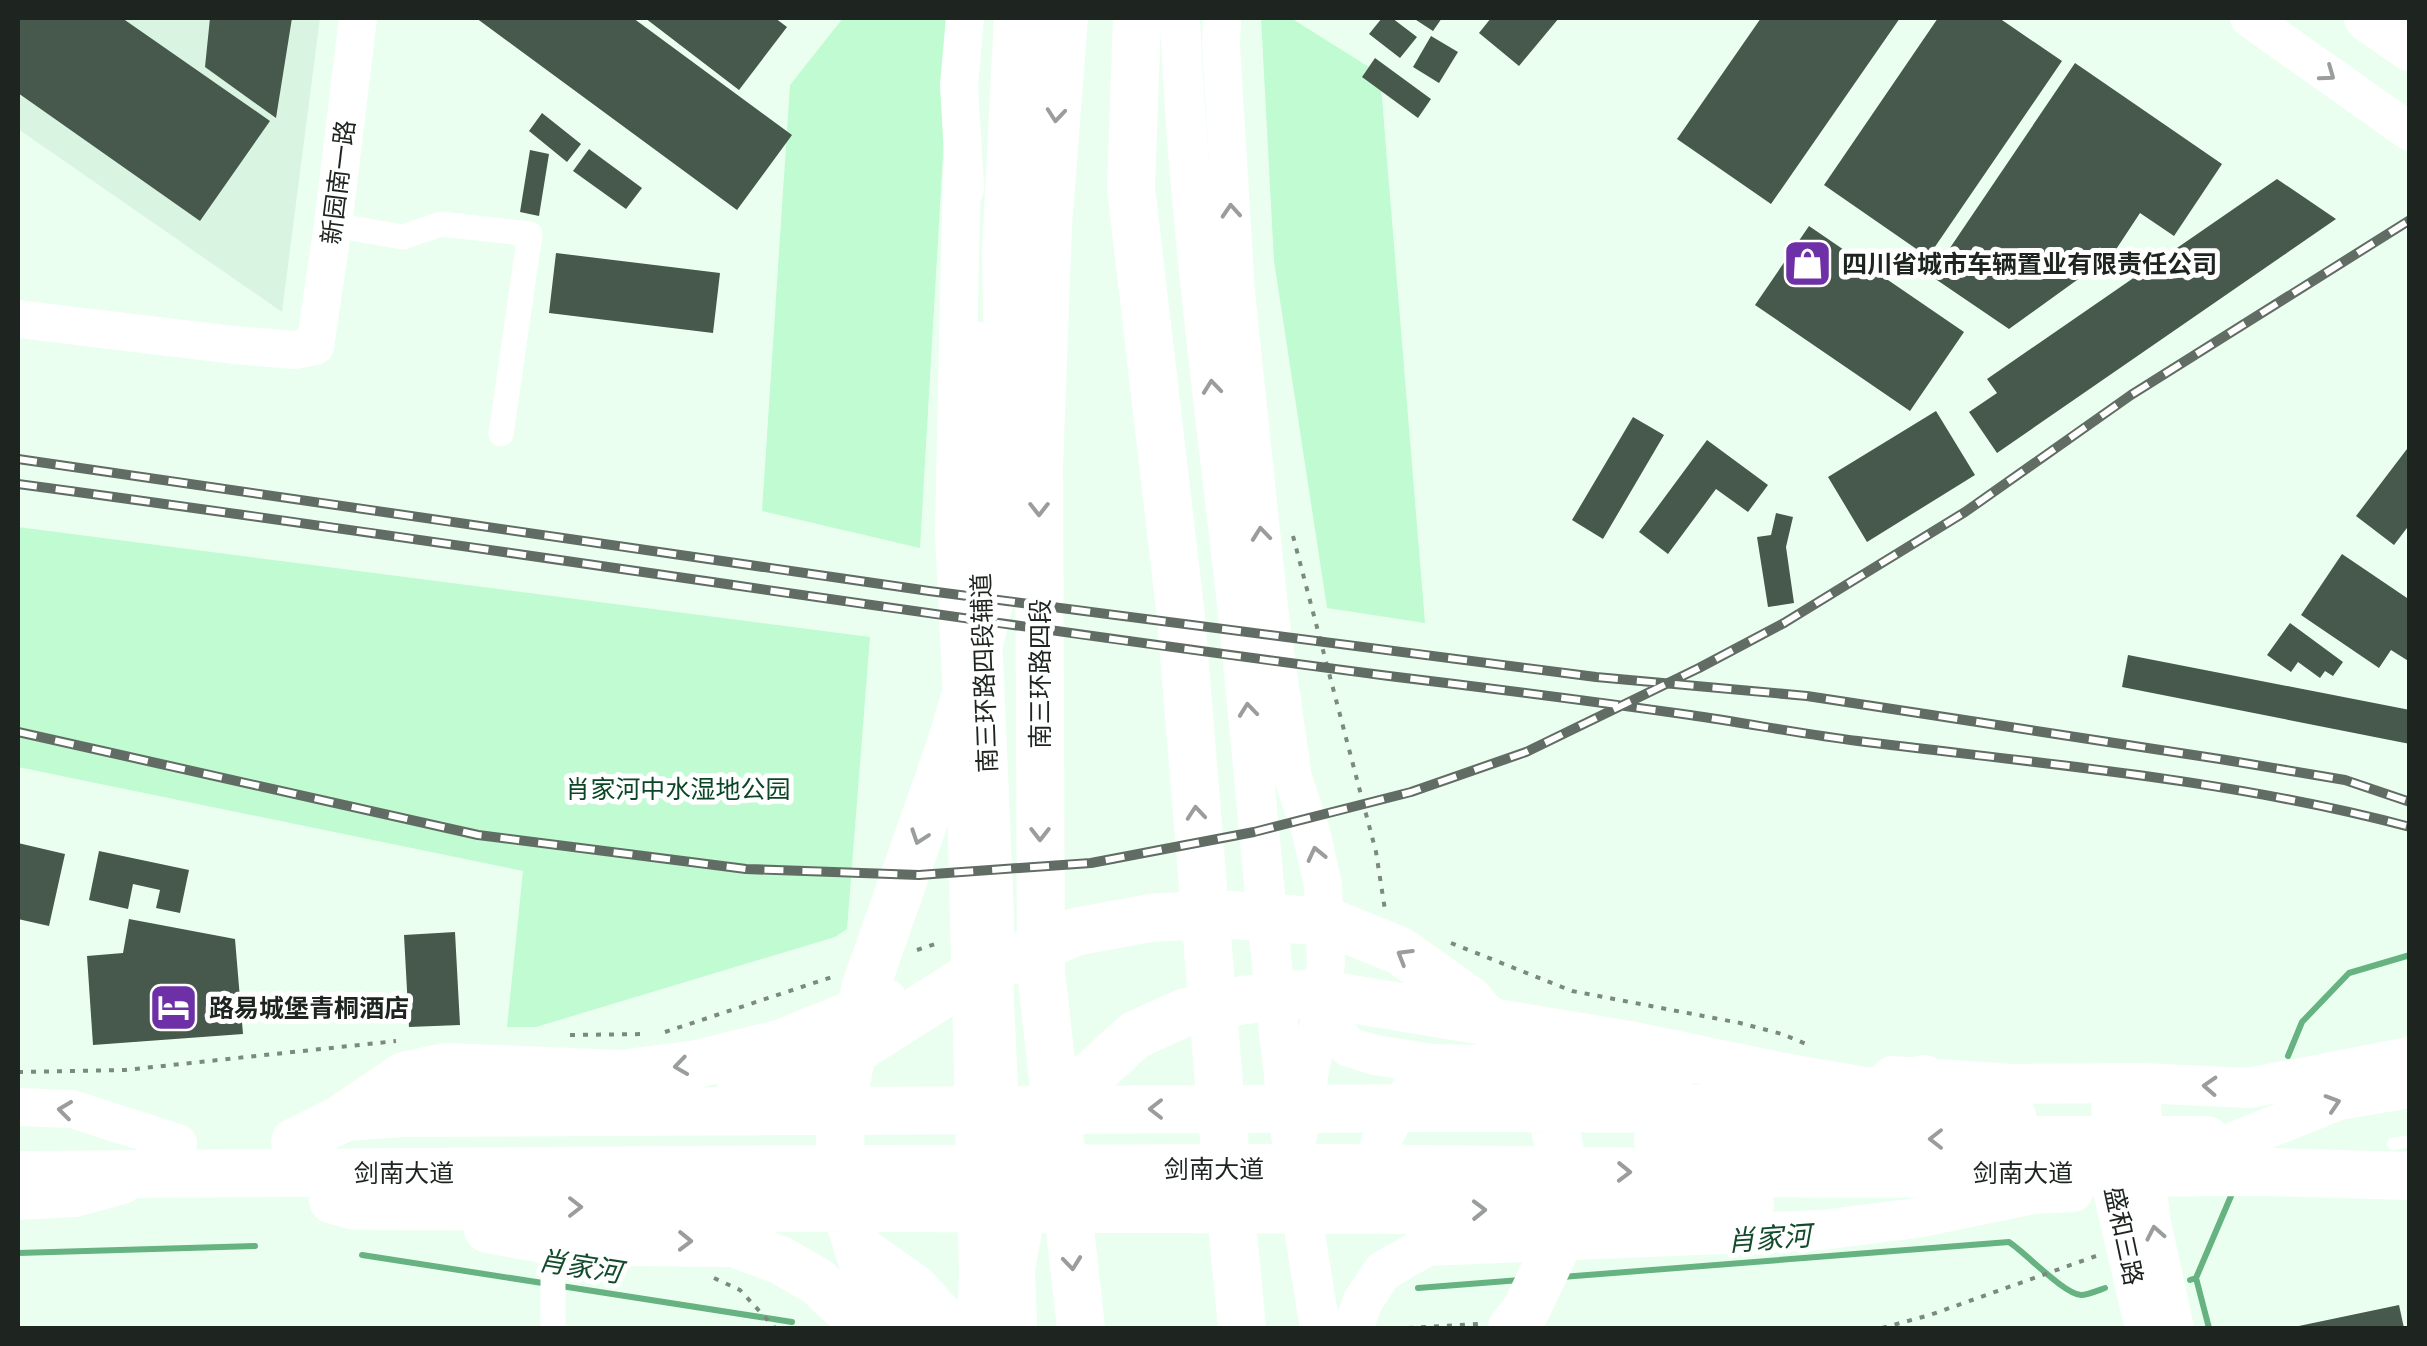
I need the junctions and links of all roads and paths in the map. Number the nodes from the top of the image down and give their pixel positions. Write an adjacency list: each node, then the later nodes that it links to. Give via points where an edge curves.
1 (358, 18): 16 (main road, 新园南一路)
2 (965, 18): 14 (main road, 南三环路四段辅道)
3 (994, 18): 18 (highway)
4 (1018, 18): 51 (highway, one-way to 51, via 1006,253 1007,527 966,696 866,990 844,1094 839,1156 850,1222 866,1273)
5 (1064, 18): 21 (highway, 南三环路四段, one-way to 21, via 1039,467)
6 (1180, 18): 15 (main road)
7 (1196, 18): 15 (main road)
8 (1222, 18): 22 (main road, one-way to 8, via 1323,885 1293,778 1270,617 1236,293)
9 (2249, 18): 13 (main road, one-way to 13)
10 (2368, 18): 12 (highway)
11 (1137, 32): 56 (highway, one-way to 11, via 1180,617 1131,188)
12 (2410, 47)
13 (2410, 132)
14 (962, 168): 18 (main road, 南三环路四段辅道); 20 (main road, via 954,530)
15 (1194, 222): 37 (main road, one-way to 15)
16 (333, 225): 17 (main road, 新园南一路, via 314,346 234,346); 19 (street, via 402,237 442,224 530,234)
17 (18, 319)
18 (981, 342): 20 (main road, 南三环路四段辅道)
19 (501, 434)
20 (978, 956): 23 (highway, via 941,978); 34 (main road, 南三环路四段辅道, via 994,1002); 53 (main road)
21 (1042, 972): 34 (highway); 55 (highway, 南三环路四段, one-way to 55)
22 (1320, 1018): 25 (main road, via 1349,1046); 37 (main road)
23 (749, 1051): 30 (highway, one-way to 30, via 622,1074 446,1068 404,1076); 43 (highway, via 837,1052 881,1086 894,1126 900,1214 892,1238 866,1262 805,1256)
24 (2410, 1057): 27 (main road, one-way to 27, via 2248,1088)
25 (1431, 1064): 26 (main road); 44 (main road, via 1386,1124 1377,1162 1382,1186)
26 (1924, 1079): 27 (main road); 31 (highway, one-way to 31, via 1778,1109)
27 (2126, 1082): 38 (main road, 盛和三路)
28 (2410, 1088): 38 (main road, one-way to 28, via 2339,1100)
29 (18, 1107): 35 (main road, one-way to 29, via 72,1109)
30 (339, 1120): 31 (highway, via 649,1110); 36 (highway)
31 (817, 1125): 33 (highway, 剑南大道, one-way to 33, via 1352,1168 2267,1172); 36 (highway, 剑南大道); 38 (highway, 剑南大道, one-way to 31); 47 (highway, one-way to 31, via 1556,1247 1563,1186 1552,1116 1529,1070 1468,999 1400,951 1329,922 1218,914 1075,932 967,979 842,1058)
32 (18, 1144): 35 (highway, 剑南大道)
33 (2406, 1151): 38 (highway, 剑南大道)
34 (1001, 1156): 54 (main road, 南三环路四段辅道)
35 (174, 1158): 36 (highway, 剑南大道); 39 (highway, 剑南大道); 41 (main road, via 75,1198)
36 (284, 1158): 42 (highway, via 312,1194)
37 (1294, 1158): 57 (main road)
38 (2132, 1169): 40 (main road); 45 (main road, 盛和三路); 54 (highway, via 1783,1077 1629,1045 1315,993 1244,1000 1186,1012 1136,1035 1078,1086 1047,1131 1026,1186 1011,1269); 62 (main road, one-way to 38, via 2152,1222)
39 (18, 1175)
40 (2033, 1194): 43 (highway, one-way to 40); 44 (main road, via 1822,1230)
41 (18, 1201)
42 (356, 1206): 43 (highway, one-way to 43); 46 (highway)
43 (748, 1237): 46 (highway, one-way to 43); 49 (path, via 740,1290); 50 (highway, via 818,1282); 52 (highway, via 856,1248 915,1290)
44 (1427, 1246): 58 (main road, via 1383,1271)
45 (2125, 1247): 60 (path); 61 (main road, 盛和三路)
46 (552, 1255): 48 (street)
47 (1508, 1323): 59 (path)
48 (553, 1328)
49 (774, 1328)
50 (866, 1328)
51 (900, 1328)
52 (950, 1328)
53 (976, 1328)
54 (1011, 1328)
55 (1081, 1328)
56 (1244, 1328)
57 (1320, 1328)
58 (1353, 1328)
59 (1408, 1328)
60 (1882, 1328)
61 (2144, 1328)
62 (2175, 1328)

